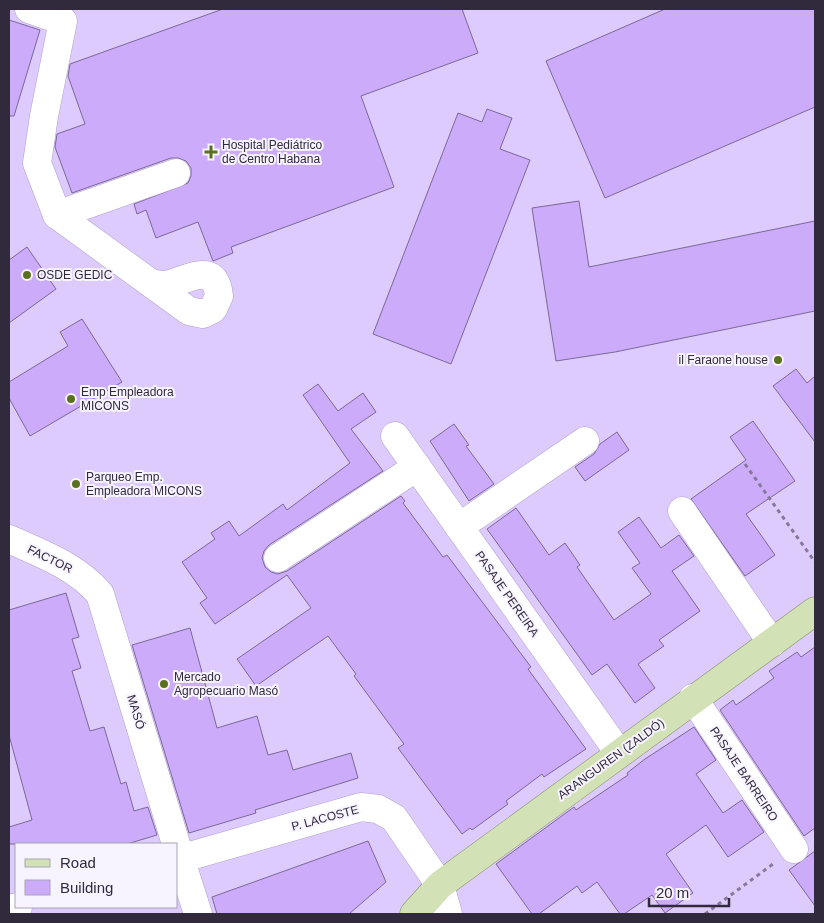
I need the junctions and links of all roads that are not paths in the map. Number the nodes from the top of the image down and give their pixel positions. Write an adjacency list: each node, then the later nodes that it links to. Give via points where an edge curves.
1 (29, 9): 3 (street, via 63,21 37,163)
2 (176, 173): 3 (street)
3 (57, 215): 4 (street)
4 (150, 283)
5 (395, 436): 7 (street, PASAJE PEREIRA)
6 (585, 442): 9 (street)
7 (417, 467): 9 (street, PASAJE PEREIRA); 11 (street)
8 (682, 511): 14 (street)
9 (459, 527): 16 (street, PASAJE PEREIRA)
10 (9, 539): 12 (street, FACTOR, via 73,569)
11 (278, 558)
12 (90, 582): 17 (street, MASÓ, via 100,594)
13 (815, 611): 14 (main road, ARANGUREN (ZALDÓ))
14 (772, 643): 15 (main road, ARANGUREN (ZALDÓ))
15 (693, 698): 16 (main road, ARANGUREN (ZALDÓ)); 18 (street, PASAJE BARREIRO)
16 (619, 753): 21 (main road, ARANGUREN (ZALDÓ))
17 (174, 843)
18 (794, 849)
19 (178, 852): 21 (street, P. LACOSTE, via 360,807 378,808 394,818)
20 (178, 855): 22 (street, MASÓ)
21 (440, 885): 23 (main road, ARANGUREN (ZALDÓ)); 24 (street, P. LACOSTE)
22 (198, 914)
23 (414, 914)
24 (448, 914)

